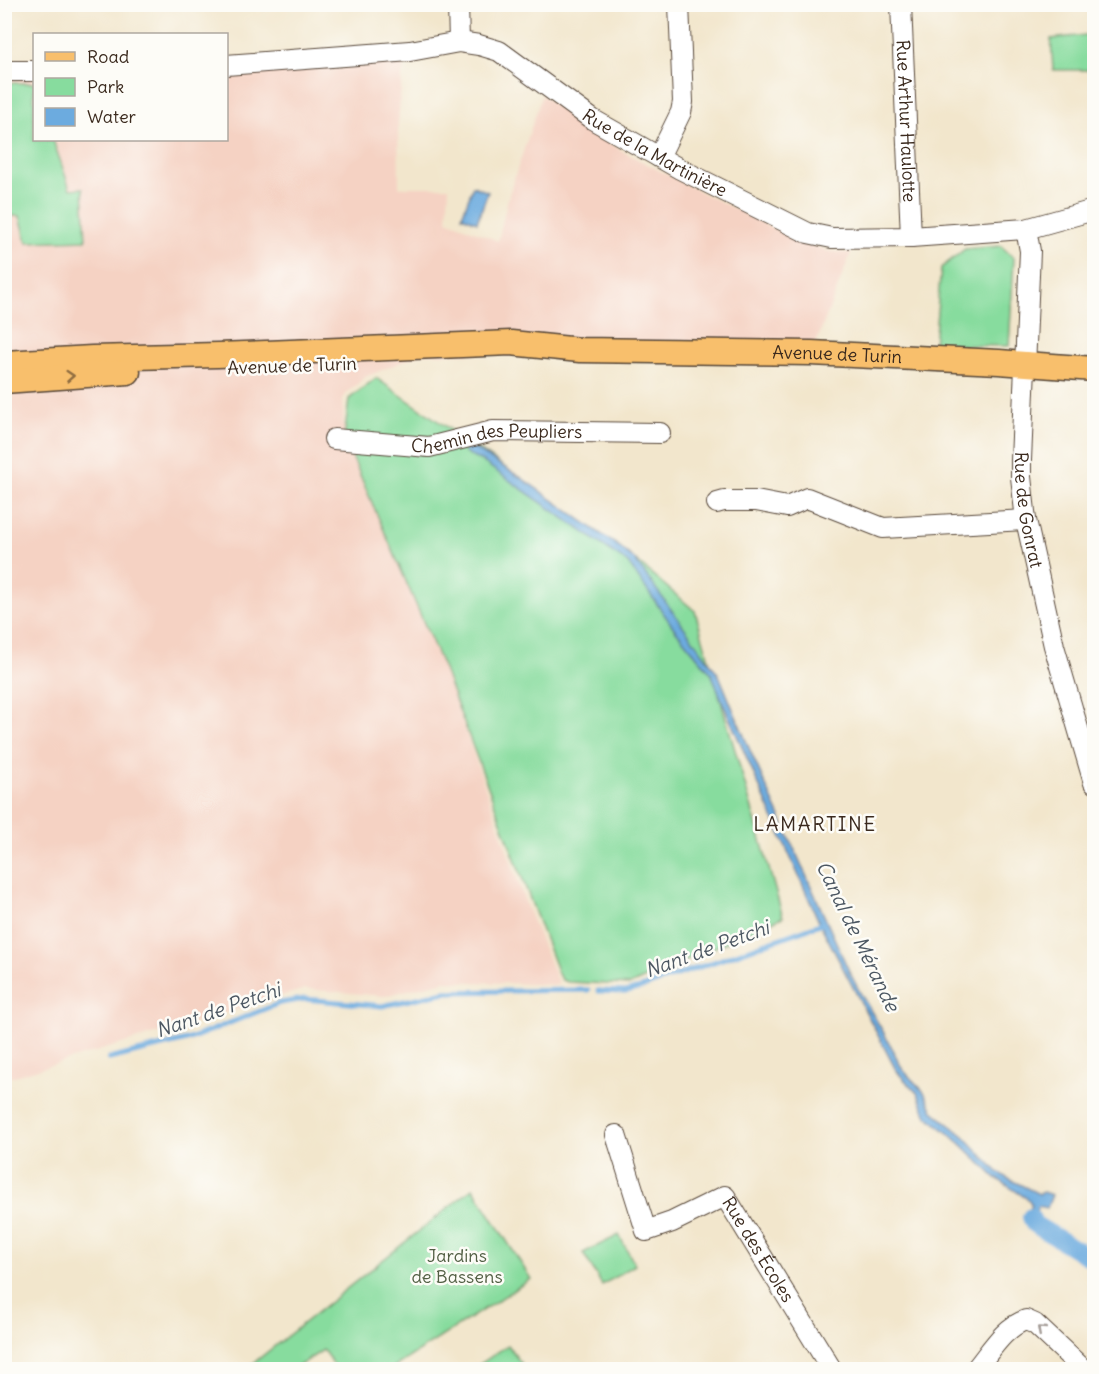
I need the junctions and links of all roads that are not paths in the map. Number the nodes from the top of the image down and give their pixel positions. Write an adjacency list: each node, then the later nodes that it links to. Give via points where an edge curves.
1 (458, 4): 4 (street)
2 (679, 4): 8 (street, via 683,102)
3 (901, 4): 11 (street, Rue Arthur Haulotte)
4 (459, 42): 5 (street, Rue de la Martinière, via 410,51); 8 (street, Rue de la Martinière, via 499,51 592,119)
5 (228, 65)
6 (4, 71): 7 (street)
7 (33, 71)
8 (659, 157): 11 (street, Rue de la Martinière, via 808,233 832,238)
9 (1095, 210): 10 (street, Rue de la Martinière)
10 (1026, 230): 11 (street, Rue de la Martinière); 15 (street, Rue de Gonrat, via 1030,251)
11 (911, 237)
12 (354, 348): 13 (main road, Avenue de Turin, via 511,343); 14 (main road, Avenue de Turin); 16 (main road)
13 (580, 350): 15 (main road, Avenue de Turin, via 789,353); 16 (main road, Avenue de Turin, via 511,358)
14 (4, 363)
15 (1025, 364): 17 (main road, Avenue de Turin); 22 (street, Rue de Gonrat, via 1021,477)
16 (302, 366): 18 (main road, Avenue de Turin, one-way to 16, via 155,370)
17 (1095, 369)
18 (4, 381)
19 (660, 433): 20 (street, Chemin des Peupliers, via 493,431 429,447)
20 (334, 439)
21 (717, 503): 22 (street, via 756,501 787,507 807,498 883,528)
22 (1026, 520): 23 (street, Rue de Gonrat, via 1054,646)
23 (1095, 783)
24 (616, 1135): 25 (street, Rue des Écoles, via 646,1232 725,1196)
25 (832, 1370)
26 (975, 1370): 27 (street, one-way to 26, via 1026,1320 1007,1332)
27 (1084, 1370)

